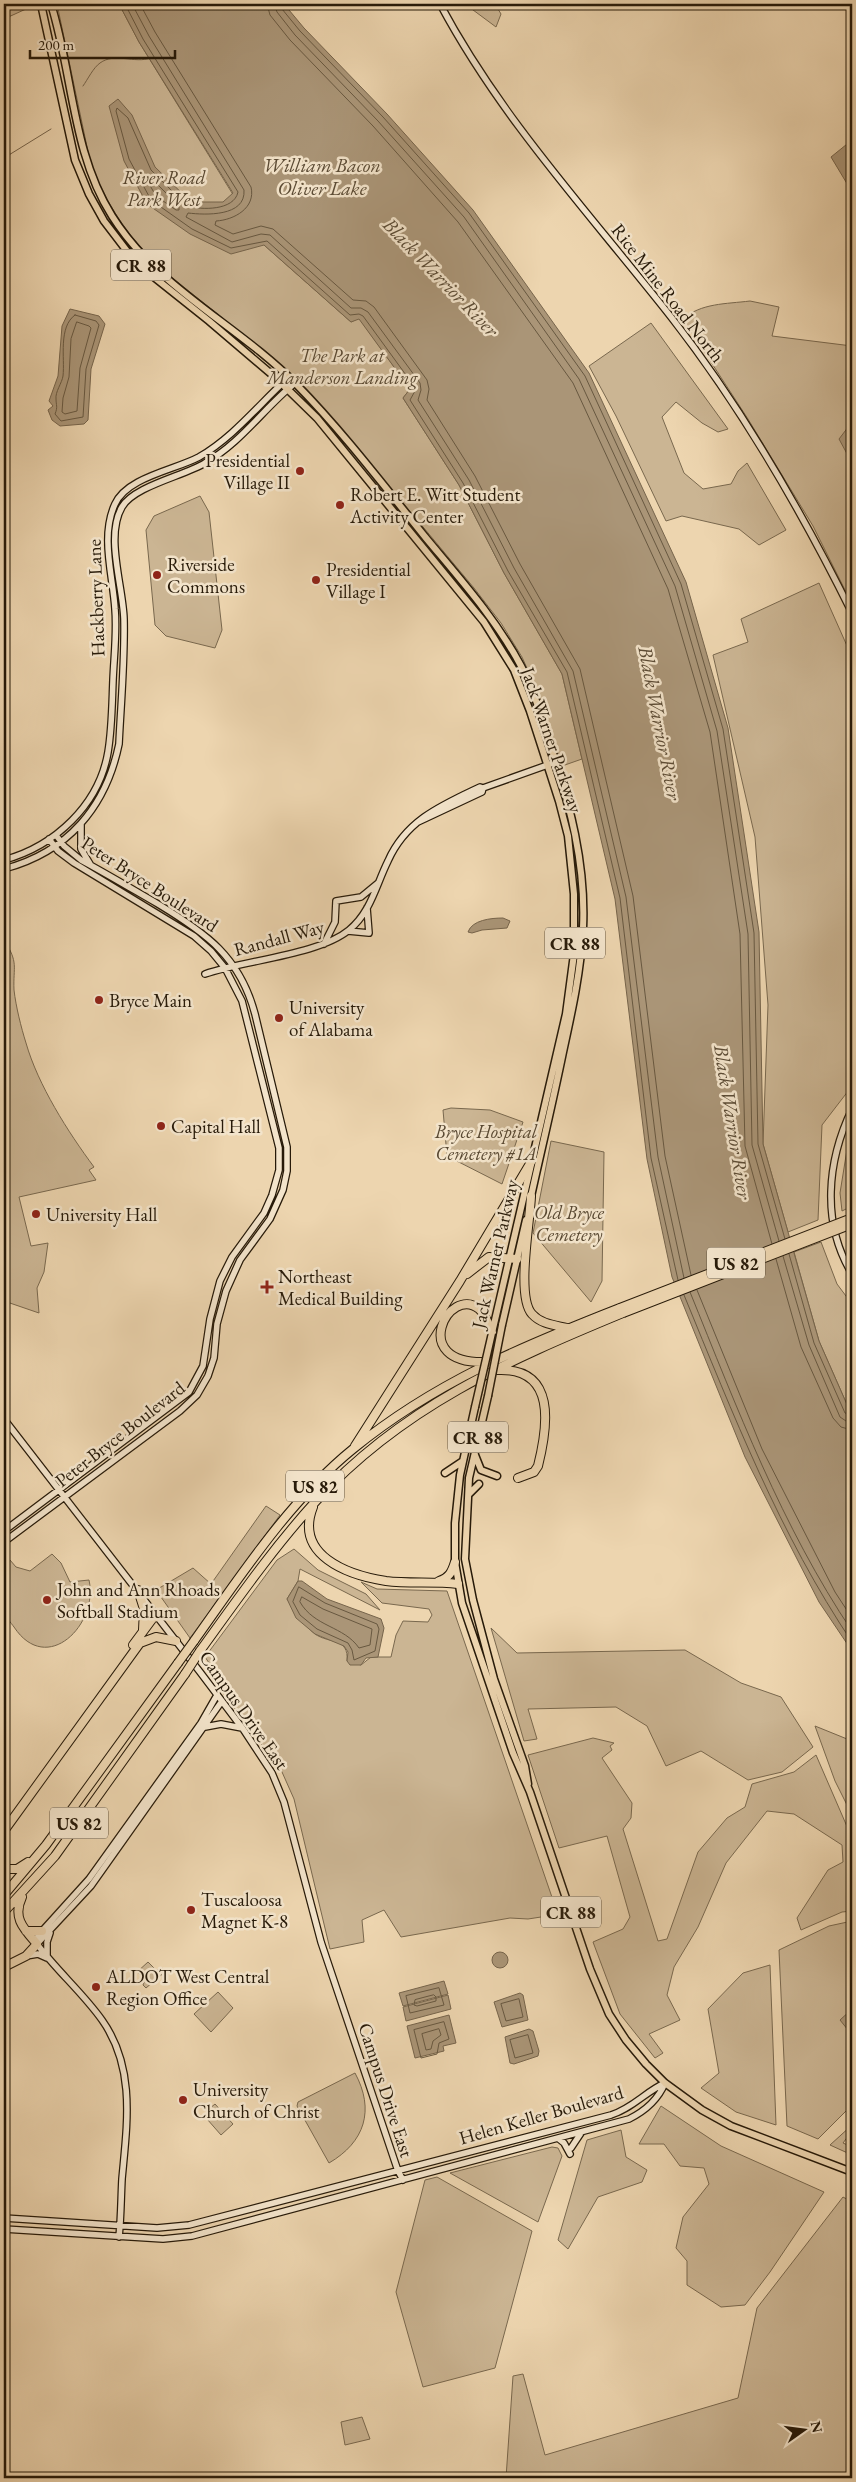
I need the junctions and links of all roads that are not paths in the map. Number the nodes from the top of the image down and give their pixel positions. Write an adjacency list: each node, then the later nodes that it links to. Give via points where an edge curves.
1 (41, 4): 5 (main road, Jack Warner Parkway / CR 88, via 75,160 104,221 130,255 150,274)
2 (51, 4): 4 (main road, Jack Warner Parkway, via 85,156 96,188 111,216 134,247 157,270)
3 (440, 4): 8 (street, Rice Mine Road North, via 468,54 518,128 672,319 722,388 790,495)
4 (289, 377): 5 (street, Hackberry Lane); 6 (main road, Jack Warner Parkway)
5 (282, 383): 7 (main road, Jack Warner Parkway / CR 88); 12 (street, Hackberry Lane, via 212,449 137,483 115,502 108,538 116,625 108,753 100,779 87,802)
6 (295, 383): 7 (street, Hackberry Lane); 9 (main road, Jack Warner Parkway, via 400,505 493,621 523,670)
7 (288, 389): 10 (main road, Jack Warner Parkway / CR 88, via 317,418 484,622 514,670); 11 (street, Hackberry Lane, via 246,432 215,457 133,497 122,507 116,521 115,541 124,619 119,744 105,790)
8 (852, 613)
9 (556, 762): 10 (street, Randall Way); 28 (main road, Jack Warner Parkway, via 574,824 583,925 578,983)
10 (546, 766): 19 (street, Randall Way, via 483,788 482,792 418,822 398,844); 27 (main road, Jack Warner Parkway / CR 88, via 568,836 574,894 574,954 566,1014)
11 (81, 824): 14 (street, Hackberry Lane); 17 (street, via 81,849)
12 (56, 835): 13 (street, Hackberry Lane); 14 (street, Peter Bryce Boulevard)
13 (49, 839): 15 (street, Peter Bryce Boulevard); 16 (street, Hackberry Lane, via 29,852)
14 (61, 841): 15 (street, Hackberry Lane); 17 (street, Peter Bryce Boulevard, via 75,856)
15 (54, 846): 18 (street, Hackberry Lane, via 33,859); 24 (street, Peter Bryce Boulevard, via 80,868 194,936)
16 (4, 860)
17 (91, 866): 23 (street, Peter Bryce Boulevard, via 196,928)
18 (4, 869)
19 (380, 882): 20 (street, Randall Way); 22 (street, via 361,897 336,901 335,922)
20 (367, 908): 21 (street, Randall Way); 21 (street, via 369,933)
21 (348, 931): 22 (street, Randall Way)
22 (324, 944): 23 (street, Randall Way)
23 (234, 965): 24 (street, Randall Way); 49 (street, Peter Bryce Boulevard, via 252,1004 285,1134 287,1158 283,1190 270,1219 240,1260 226,1291 217,1324 214,1358 202,1388 187,1406)
24 (225, 968): 25 (street, Randall Way); 48 (street, Peter Bryce Boulevard, via 242,1001 277,1136 279,1170 272,1195 264,1213 220,1280 203,1366 191,1389)
25 (205, 974)
26 (852, 1109): 32 (street, via 835,1150 831,1207 836,1235)
27 (531, 1162): 31 (main road, Jack Warner Parkway / CR 88); 33 (highway)
28 (531, 1196): 31 (main road, Jack Warner Parkway); 35 (highway, via 523,1284 525,1302 539,1321)
29 (852, 1218): 34 (highway, US 82, bridge)
30 (852, 1224): 34 (highway, US 82, bridge)
31 (513, 1258): 33 (highway, via 489,1257); 36 (main road, Jack Warner Parkway / CR 88); 40 (main road, Jack Warner Parkway / CR 88, bridge, via 488,1396)
32 (852, 1274)
33 (460, 1281): 39 (highway)
34 (621, 1311): 35 (highway, US 82); 37 (highway, US 82)
35 (569, 1328): 37 (highway, US 82, via 528,1344)
36 (492, 1333): 37 (highway, via 480,1309 472,1305 452,1309 444,1318 441,1330 442,1342 452,1356 463,1362); 41 (main road, Jack Warner Parkway / CR 88, bridge)
37 (492, 1366): 39 (highway, US 82, via 450,1382); 46 (highway, via 520,1372 530,1378 544,1396 546,1407 538,1466 534,1472); 51 (highway, US 82, via 380,1442)
38 (4, 1419): 48 (street, Campus Drive East)
39 (352, 1449): 70 (highway, US 82, bridge, via 291,1511)
40 (474, 1452): 44 (main road, via 481,1470); 45 (main road, CR 88)
41 (462, 1461): 42 (main road); 43 (main road, Jack Warner Parkway / CR 88)
42 (445, 1472)
43 (460, 1475): 45 (main road); 54 (main road, Jack Warner Parkway / CR 88)
44 (497, 1476)
45 (469, 1478): 50 (main road, CR 88)
46 (518, 1478)
47 (479, 1484): 50 (main road, via 470,1490)
48 (59, 1490): 49 (street, Campus Drive East); 52 (street, Peter Bryce Boulevard)
49 (64, 1496): 53 (street, Peter Bryce Boulevard); 58 (street, Campus Drive East)
50 (467, 1497): 57 (main road, CR 88, via 464,1545)
51 (316, 1501): 55 (highway, via 308,1528 311,1542 325,1559 358,1574 386,1581); 72 (highway, US 82, bridge, via 270,1555 55,1856)
52 (4, 1531)
53 (4, 1542)
54 (455, 1562): 55 (highway, via 452,1572); 56 (main road, Jack Warner Parkway / CR 88)
55 (437, 1582): 56 (highway)
56 (458, 1584): 57 (main road); 63 (main road, CR 88, via 467,1622)
57 (470, 1586): 63 (main road, CR 88)
58 (138, 1590): 59 (street, Campus Drive East); 60 (highway, via 144,1609)
59 (157, 1617): 60 (highway); 61 (street, Campus Drive East); 62 (highway)
60 (143, 1632): 68 (highway)
61 (176, 1641): 62 (highway, via 156,1637); 64 (street, Campus Drive East)
62 (140, 1643): 69 (highway)
63 (491, 1678): 82 (main road, CR 88, via 524,1766 530,1792 602,2000 626,2040)
64 (218, 1695): 65 (street, Campus Drive East); 77 (street, via 89,1879)
65 (222, 1702): 66 (street); 67 (street, Campus Drive East)
66 (205, 1727): 67 (street, via 221,1724); 75 (street, via 91,1886)
67 (243, 1729): 85 (street, Campus Drive East, via 272,1772 284,1802 320,1942)
68 (4, 1824)
69 (4, 1831)
70 (36, 1857): 71 (highway, via 17,1869); 73 (highway, US 82)
71 (4, 1869)
72 (25, 1891): 74 (highway, US 82); 76 (highway, via 17,1912)
73 (4, 1895)
74 (4, 1912)
75 (53, 1929): 78 (street); 80 (street, via 47,1942)
76 (26, 1931): 77 (highway); 78 (highway)
77 (42, 1931): 78 (street)
78 (37, 1944): 79 (highway); 80 (street)
79 (26, 1956): 80 (street, via 38,1954); 81 (highway)
80 (47, 1958): 89 (street, via 102,2019 122,2064 128,2103)
81 (4, 1967)
82 (665, 2082): 83 (street, Helen Keller Boulevard, via 660,2094 635,2116); 85 (street, Helen Keller Boulevard, via 620,2112); 86 (main road, CR 88, via 696,2106 731,2126)
83 (581, 2133): 84 (street, Helen Keller Boulevard); 84 (street, via 570,2151)
84 (559, 2139): 87 (street, Helen Keller Boulevard)
85 (398, 2171): 87 (street, Campus Drive East); 89 (street, Helen Keller Boulevard, via 189,2225 156,2228)
86 (852, 2172)
87 (403, 2180): 91 (street, Helen Keller Boulevard, via 192,2236 163,2239)
88 (4, 2218): 89 (street, Helen Keller Boulevard)
89 (120, 2226): 91 (street)
90 (4, 2229): 91 (street, Helen Keller Boulevard)
91 (119, 2237)

